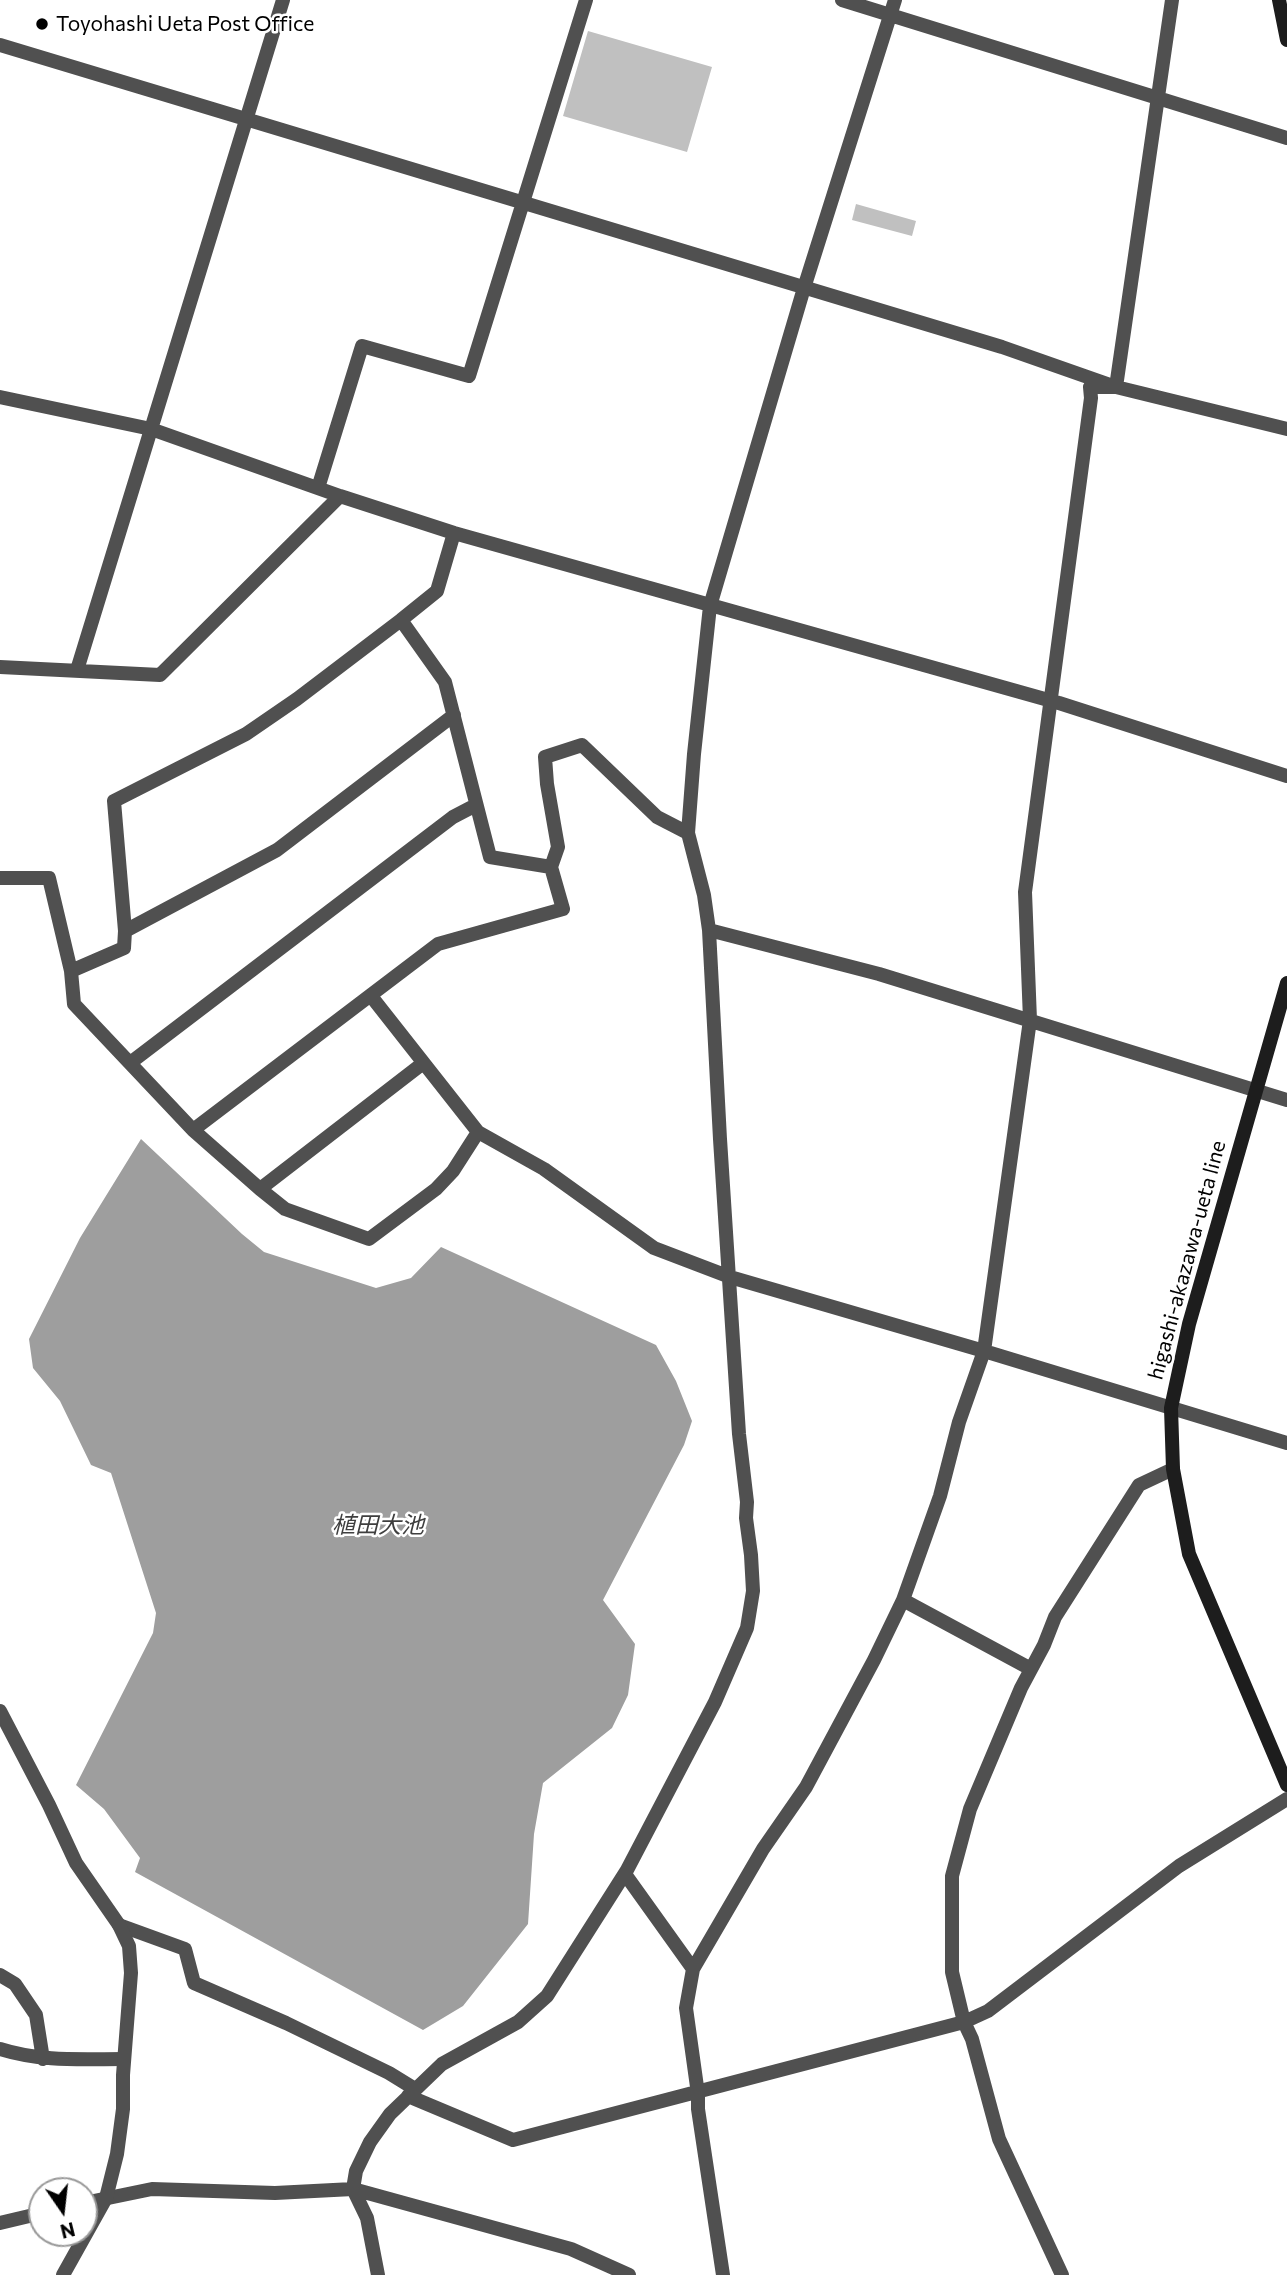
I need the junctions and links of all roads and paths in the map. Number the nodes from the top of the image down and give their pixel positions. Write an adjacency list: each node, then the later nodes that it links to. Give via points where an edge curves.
1 (283, 0): 11 (street)
2 (586, 0): 13 (street)
3 (842, 0): 7 (street)
4 (895, 0): 7 (street)
5 (1172, 0): 10 (street)
6 (1279, 0): 8 (main road)
7 (891, 15): 10 (street); 14 (street)
8 (1287, 40)
9 (0, 45): 11 (street)
10 (1159, 97): 12 (street); 15 (street)
11 (247, 119): 13 (street); 17 (street)
12 (1287, 138)
13 (522, 204): 14 (street); 19 (street, via 470,376 362,346)
14 (804, 288): 15 (street, via 1002,347); 22 (street)
15 (1116, 387): 18 (street); 26 (street, via 1090,387)
16 (0, 397): 17 (street)
17 (150, 429): 19 (street); 25 (street)
18 (1287, 429)
19 (318, 488): 20 (street)
20 (340, 496): 21 (street); 25 (street, via 160,675)
21 (454, 533): 22 (street); 23 (street, via 437,591)
22 (710, 606): 26 (street); 30 (street)
23 (401, 620): 27 (street, via 445,682); 34 (street, via 246,734 114,801)
24 (0, 667): 25 (street)
25 (77, 670)
26 (1051, 701): 28 (street); 38 (street, via 1026,892)
27 (454, 715): 29 (street); 34 (street, via 277,850)
28 (1287, 776)
29 (476, 805): 31 (street, via 490,857); 39 (street, via 443,825)
30 (688, 833): 31 (street, via 657,817 582,745 545,757 558,847); 33 (street)
31 (551, 867): 37 (street, via 563,909 438,944)
32 (0, 878): 35 (street, via 48,877)
33 (709, 930): 38 (street, via 880,974); 46 (street)
34 (125, 931): 35 (street, via 124,948)
35 (71, 971): 39 (street, via 74,1003)
36 (1287, 983): 41 (main road, higashi-akazawa-ueta line)
37 (370, 996): 40 (street); 43 (street)
38 (1030, 1020): 41 (street); 47 (street)
39 (130, 1063): 43 (street)
40 (422, 1064): 44 (street); 45 (street)
41 (1255, 1091): 42 (street); 48 (main road, higashi-akazawa-ueta line, via 1189,1324)
42 (1287, 1100)
43 (193, 1130): 45 (street)
44 (478, 1132): 45 (street, via 436,1189 369,1239 285,1209); 46 (street, via 544,1169 654,1248)
45 (260, 1189)
46 (730, 1277): 47 (street); 56 (street, via 753,1579 747,1628 715,1702)
47 (984, 1351): 48 (street); 51 (street)
48 (1171, 1408): 49 (street); 50 (main road, higashi-akazawa-ueta line)
49 (1287, 1443)
50 (1173, 1469): 52 (street, via 1139,1485 1055,1617); 54 (main road, higashi-akazawa-ueta line, via 1189,1553)
51 (903, 1600): 52 (street); 58 (street, via 806,1787 763,1849)
52 (1031, 1670): 60 (street, via 970,1810 953,1876 952,1972)
53 (0, 1711): 57 (street, via 76,1863)
54 (1287, 1785)
55 (1287, 1800): 60 (street, via 1179,1866 988,2011)
56 (625, 1874): 58 (street); 64 (street, via 547,1996 517,2022 442,2064)
57 (119, 1925): 63 (street, via 129,1946 131,1973); 64 (street, via 185,1949 194,1983 389,2073)
58 (693, 1969): 65 (street, via 686,2008)
59 (0, 1975): 62 (street, via 15,1984 36,2015)
60 (964, 2022): 65 (street); 75 (street, via 999,2139)
61 (0, 2049): 62 (street)
62 (43, 2059): 63 (street)
63 (124, 2059): 67 (street, via 123,2109)
64 (411, 2092): 65 (street, via 513,2140); 66 (street, via 370,2142)
65 (698, 2094): 74 (street)
66 (353, 2189): 67 (street, via 275,2193 152,2189); 71 (street, via 570,2249); 73 (street, via 367,2218)
67 (106, 2198): 68 (street); 72 (street)
68 (98, 2200)
69 (28, 2216): 70 (street)
70 (0, 2223)
71 (622, 2274)
72 (64, 2275)
73 (378, 2275)
74 (723, 2275)
75 (1062, 2275)

